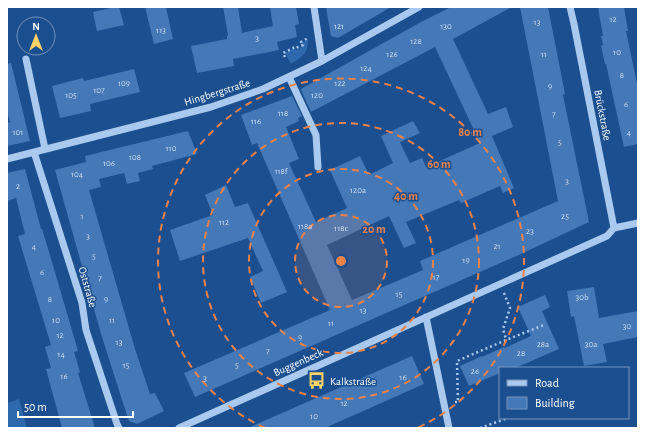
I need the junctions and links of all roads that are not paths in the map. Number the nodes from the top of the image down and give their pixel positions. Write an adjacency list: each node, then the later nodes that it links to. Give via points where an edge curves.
1 (314, 7): 5 (street)
2 (419, 7): 5 (street, Hingbergstraße)
3 (570, 7): 12 (street, Brückstraße)
4 (26, 59): 7 (street)
5 (322, 61): 6 (street, Hingbergstraße)
6 (289, 77): 7 (street, Hingbergstraße, via 264,89 211,107); 10 (street, via 316,135)
7 (45, 149): 8 (street, Hingbergstraße)
8 (34, 152): 9 (street, Hingbergstraße); 14 (street, Oststraße, via 82,303 86,330)
9 (7, 159)
10 (318, 167)
11 (638, 223): 12 (street, Buggenbeck)
12 (614, 228): 13 (street, Buggenbeck, via 607,236)
13 (426, 317): 15 (street, Buggenbeck); 16 (street)
14 (119, 428)
15 (179, 428)
16 (449, 428)

